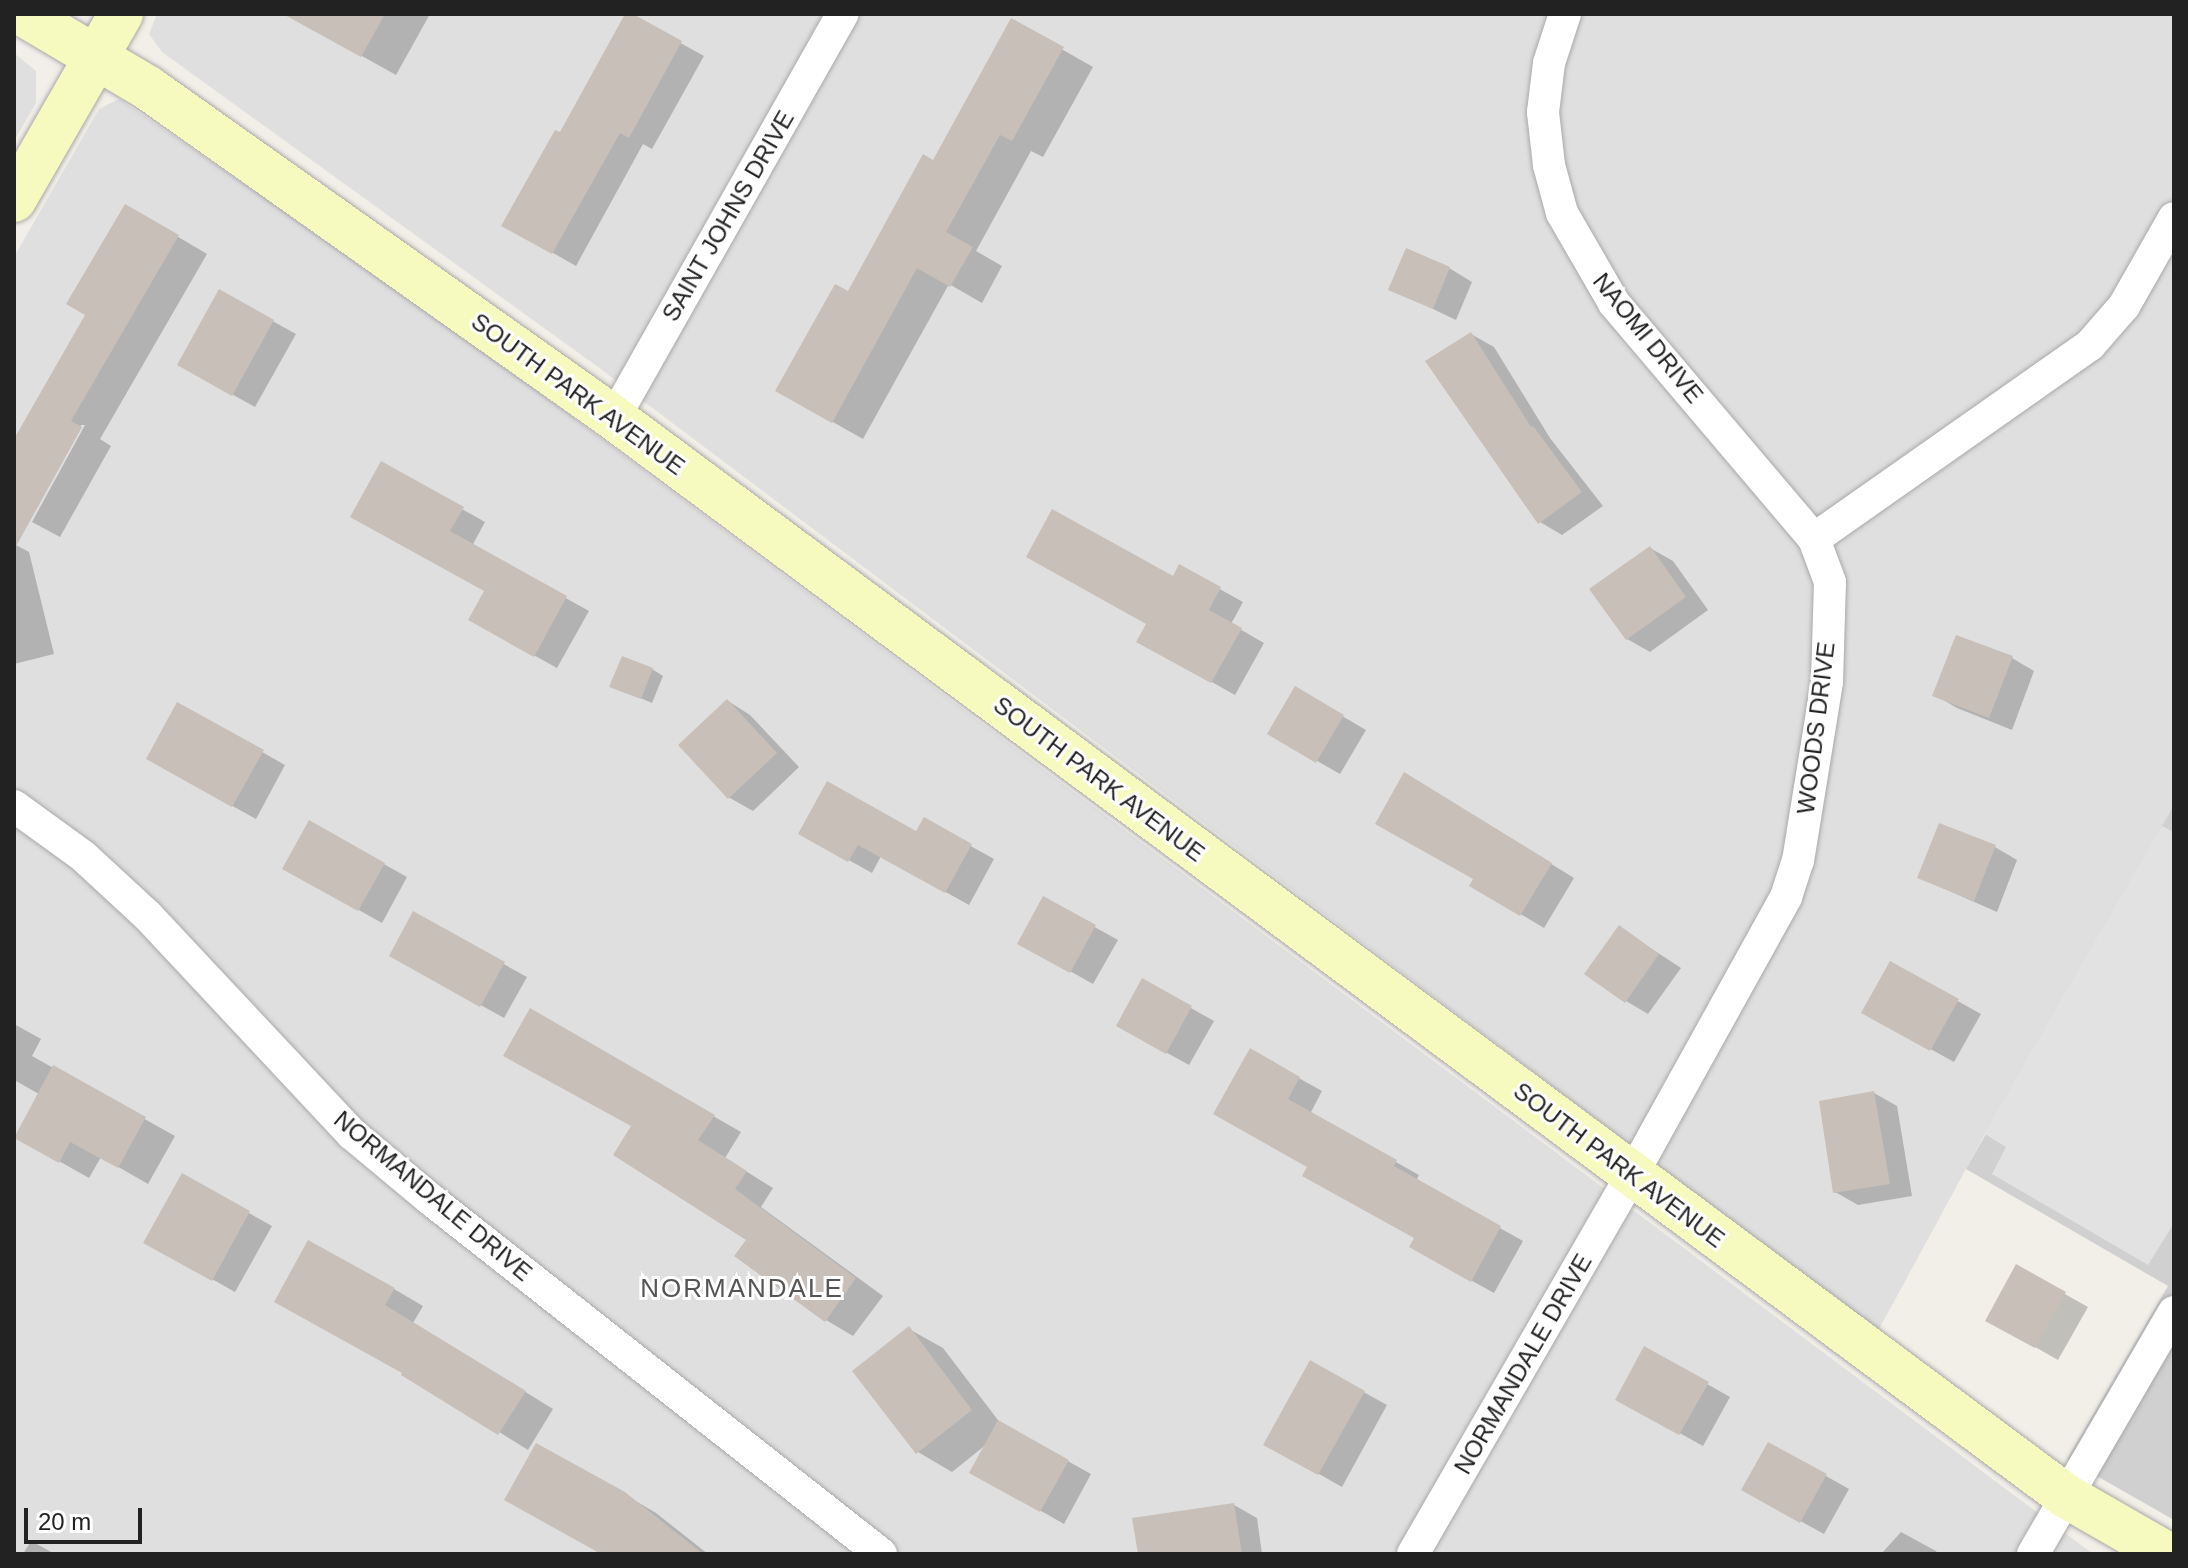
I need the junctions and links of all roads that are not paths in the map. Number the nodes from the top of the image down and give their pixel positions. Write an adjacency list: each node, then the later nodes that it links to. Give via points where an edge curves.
1 (23, 14): 5 (street, SOUTH PARK AVENUE)
2 (121, 14): 5 (street)
3 (843, 14): 8 (street, SAINT JOHNS DRIVE)
4 (1565, 14): 9 (street, NAOMI DRIVE, via 1549,63 1543,112 1562,213 1614,303)
5 (96, 57): 6 (street); 8 (street, SOUTH PARK AVENUE, via 148,88)
6 (14, 200)
7 (2174, 218): 9 (street, via 2124,306 2090,345)
8 (614, 418): 11 (street, SOUTH PARK AVENUE)
9 (1814, 539): 11 (street, WOODS DRIVE, via 1830,582 1827,682 1798,861 1786,897)
10 (14, 806): 14 (street, NORMANDALE DRIVE, via 83,856 148,916 352,1134)
11 (1632, 1175): 13 (street, SOUTH PARK AVENUE); 15 (street, NORMANDALE DRIVE)
12 (2174, 1312): 13 (street)
13 (2066, 1496): 16 (street); 17 (street, SOUTH PARK AVENUE)
14 (881, 1554)
15 (1413, 1554)
16 (2033, 1554)
17 (2167, 1554)

